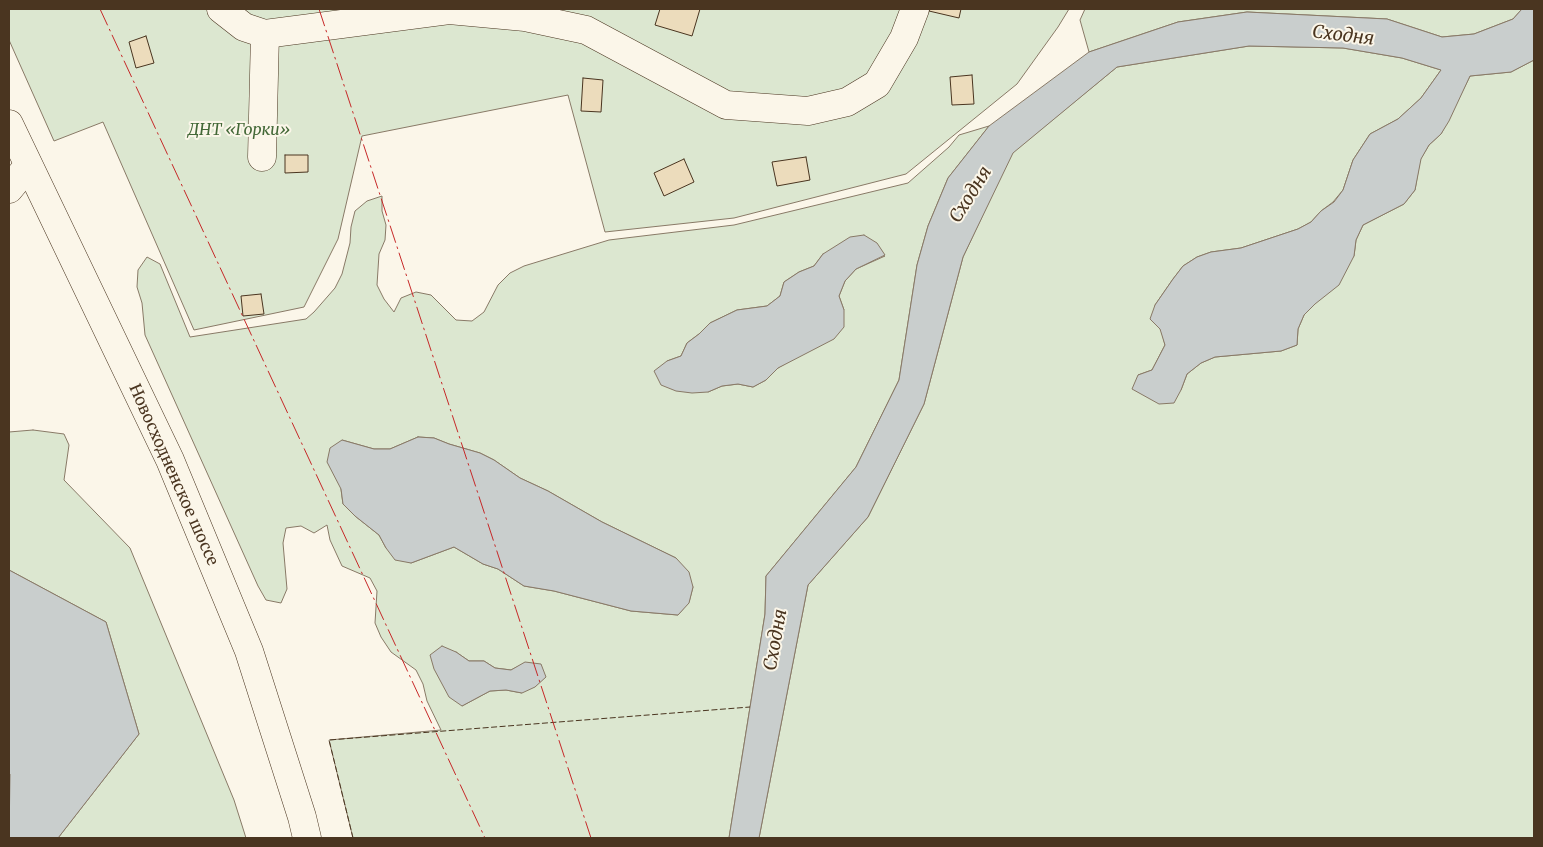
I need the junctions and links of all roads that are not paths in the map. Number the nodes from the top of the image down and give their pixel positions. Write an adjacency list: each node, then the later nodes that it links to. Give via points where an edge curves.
1 (221, 9): 3 (main road, via 244,27)
2 (915, 9): 3 (main road, via 904,38 877,84 847,102 808,111 726,105 586,30 524,17 449,10)
3 (265, 34): 5 (main road)
4 (9, 124): 6 (main road, Новосходненское шоссе)
5 (262, 157)
6 (28, 166): 7 (main road); 8 (main road, Новосходненское шоссе, via 170,460 248,651)
7 (9, 189)
8 (307, 838)

